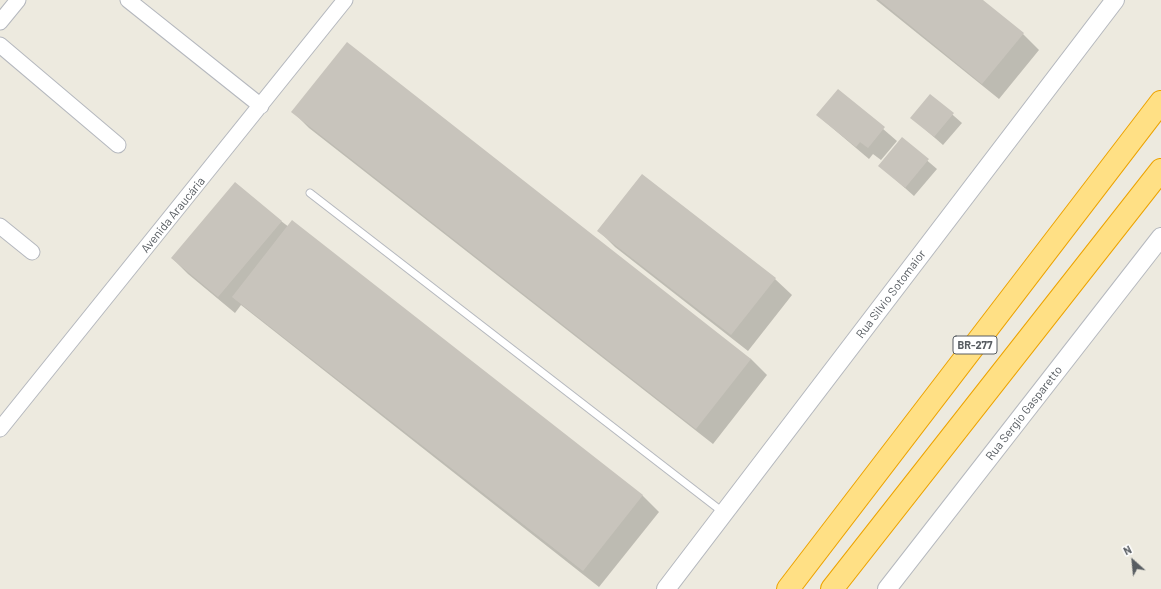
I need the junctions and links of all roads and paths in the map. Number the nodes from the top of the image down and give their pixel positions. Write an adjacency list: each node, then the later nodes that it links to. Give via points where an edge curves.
1 (18, 0): 5 (street)
2 (128, 0): 8 (street)
3 (345, 0): 8 (street, Avenida Araucária)
4 (1115, 0): 16 (street, Rua Silvio Sotomaior)
5 (0, 22)
6 (0, 45): 9 (street)
7 (1161, 102): 18 (highway, BR-277)
8 (261, 106): 15 (street, Avenida Araucária)
9 (118, 145)
10 (1161, 170): 19 (highway, BR-277)
11 (310, 193): 16 (lane)
12 (0, 226): 14 (street)
13 (1161, 237): 20 (street, Rua Sergio Gasparetto)
14 (32, 252)
15 (0, 429)
16 (724, 513): 17 (street, Rua Silvio Sotomaior)
17 (666, 589)
18 (788, 589)
19 (832, 589)
20 (887, 589)

